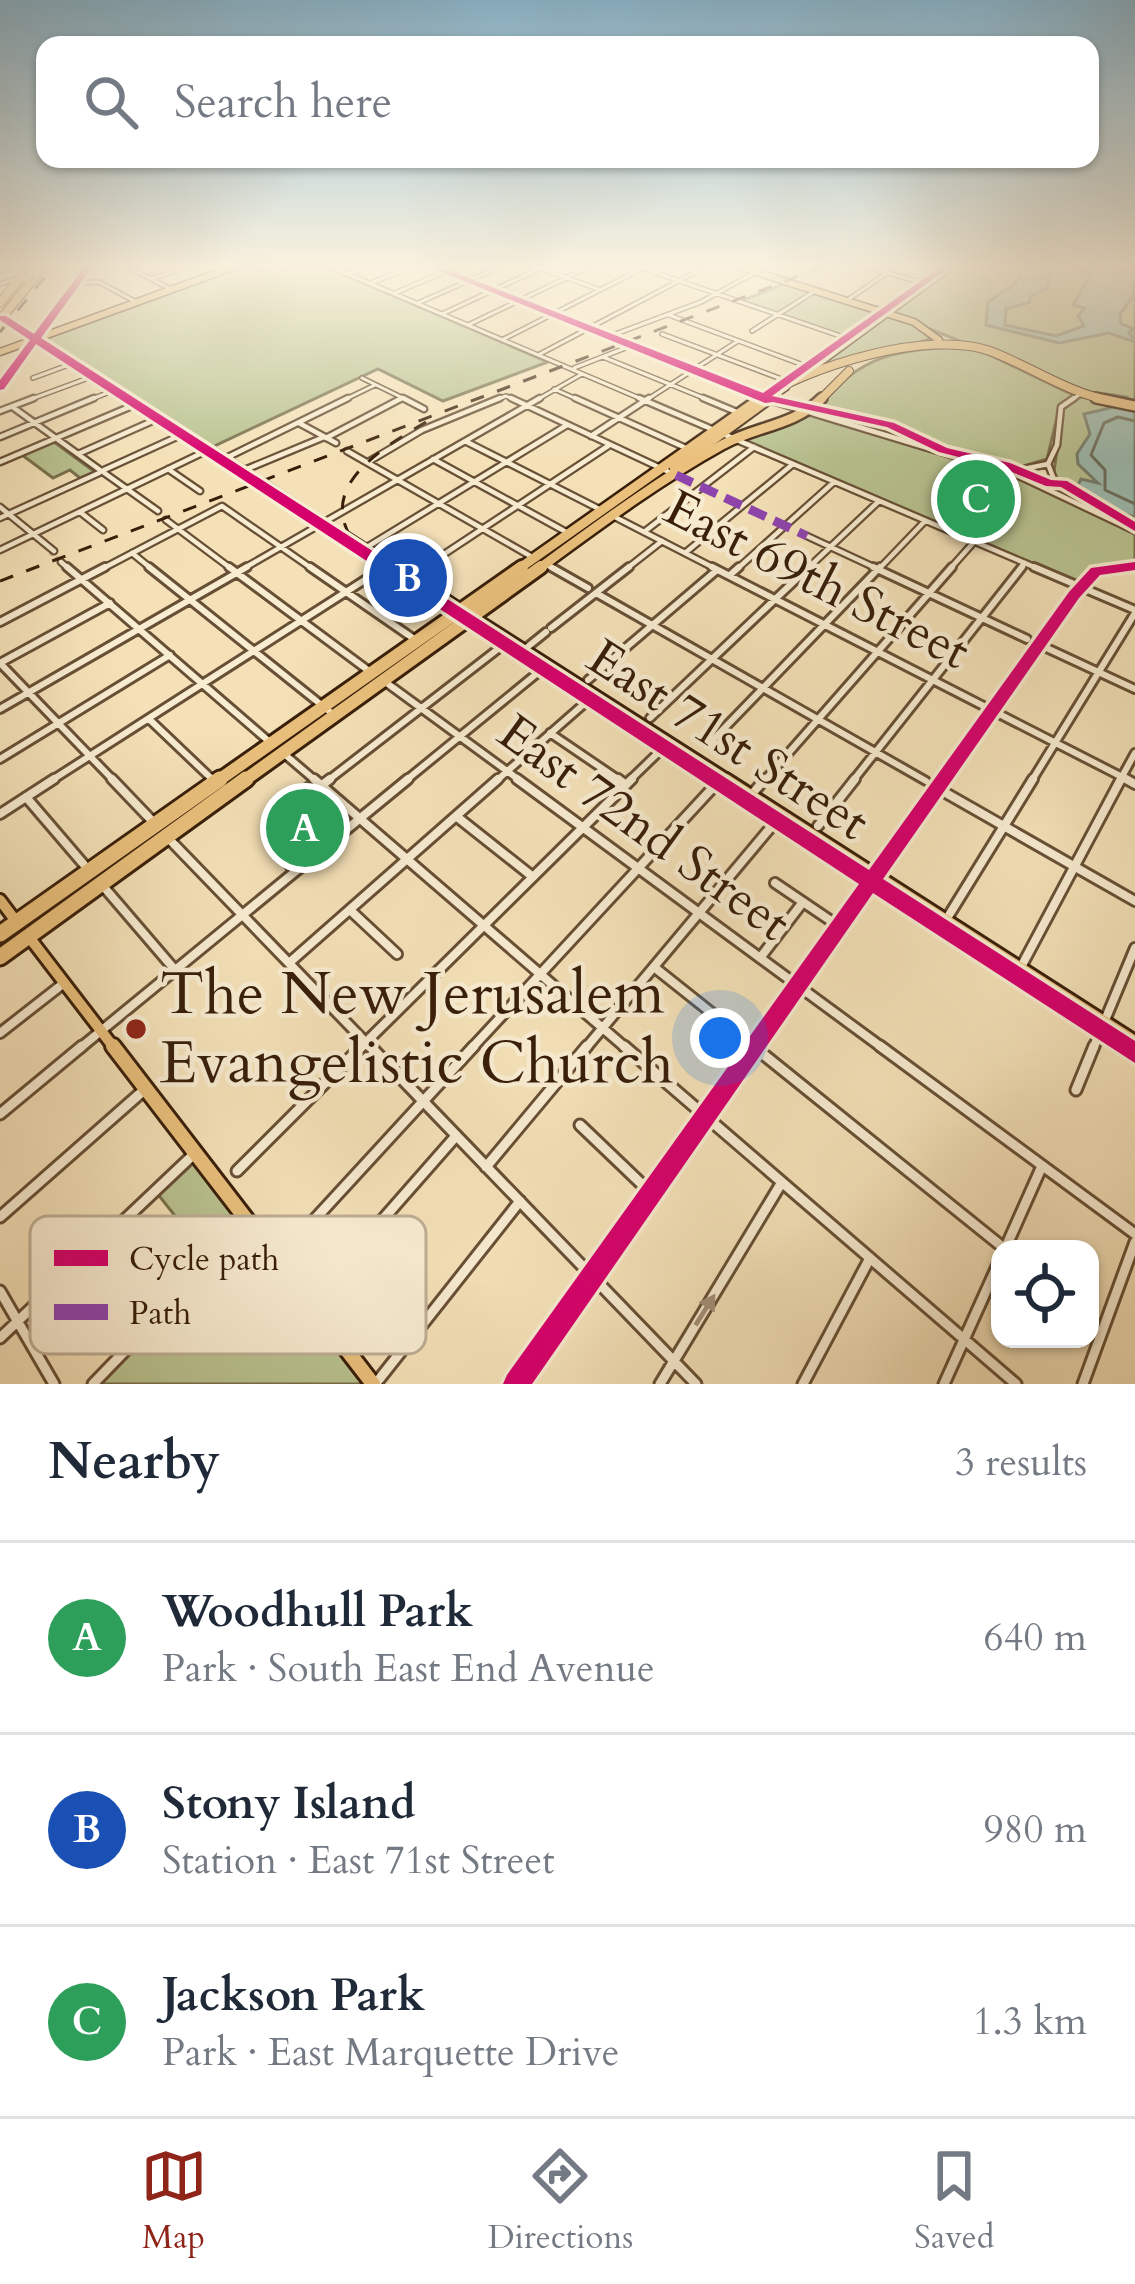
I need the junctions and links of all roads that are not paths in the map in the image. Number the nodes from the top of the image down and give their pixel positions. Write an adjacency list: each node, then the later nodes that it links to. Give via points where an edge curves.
1 (23, 331): 15 (main road)
2 (41, 331): 15 (main road)
3 (57, 331): 15 (main road)
4 (481, 331): 17 (street)
5 (520, 331): 17 (street)
6 (584, 331): 23 (street)
7 (596, 331): 14 (street)
8 (625, 331): 14 (street)
9 (710, 331): 19 (street)
10 (823, 331): 16 (street)
11 (859, 331): 16 (main road)
12 (928, 331): 18 (main road)
13 (662, 334): 22 (street)
14 (610, 336): 20 (street)
15 (36, 338): 21 (main road); 26 (main road); 37 (main road)
16 (847, 339): 27 (main road); 34 (main road)
17 (502, 340): 23 (street)
18 (939, 340): 25 (highway); 40 (highway, via 986,350)
19 (738, 341): 22 (street); 27 (street)
20 (633, 345): 24 (street); 29 (street)
21 (2, 350)
22 (717, 354): 29 (street); 34 (street)
23 (539, 355): 28 (street)
24 (603, 357): 28 (street); 35 (street)
25 (860, 363): 34 (highway); 50 (highway)
26 (70, 364): 31 (main road); 32 (street)
27 (806, 366): 34 (main road)
28 (571, 369): 30 (street)
29 (694, 369): 35 (street); 42 (street)
30 (581, 374): 38 (street); 43 (street)
31 (91, 377): 39 (main road); 47 (street)
32 (33, 378)
33 (362, 378): 36 (street)
34 (791, 381): 42 (highway)
35 (670, 384): 43 (street); 51 (street)
36 (375, 385): 41 (street); 55 (street)
37 (0, 387)
38 (554, 389): 45 (street); 52 (street)
39 (112, 391): 44 (main road); 54 (street)
40 (1079, 395): 46 (highway); 76 (street, via 1061,407)
41 (403, 398): 48 (street); 62 (street)
42 (767, 398): 50 (street); 51 (highway); 57 (main road)
43 (645, 400): 52 (street); 57 (street)
44 (134, 405): 53 (main road); 61 (street)
45 (526, 405): 56 (street); 63 (street); 73 (street, via 506,396)
46 (1132, 405)
47 (14, 408): 49 (street); 54 (street)
48 (424, 409)
49 (0, 411)
50 (809, 413): 57 (highway); 81 (street)
51 (741, 414): 57 (highway)
52 (619, 418): 59 (street); 66 (street)
53 (157, 419): 58 (main road); 69 (street)
54 (34, 422): 60 (street); 61 (street)
55 (298, 422): 62 (street); 70 (street)
56 (567, 424): 59 (street); 74 (street)
57 (724, 434): 65 (street); 66 (highway); 79 (highway)
58 (181, 435): 67 (main road); 78 (street)
59 (591, 436): 64 (street)
60 (0, 437)
61 (56, 438): 69 (street); 72 (street)
62 (331, 441): 80 (street)
63 (465, 441): 71 (street); 74 (street, East 69th Street)
64 (610, 445): 79 (street); 86 (street)
65 (754, 447): 75 (street); 105 (street)
66 (690, 450): 79 (highway)
67 (206, 451): 70 (main road); 77 (street)
68 (349, 451): 73 (street)
69 (78, 454): 78 (street)
70 (224, 459): 80 (main road)
71 (433, 459): 82 (street); 83 (street)
72 (0, 462)
73 (368, 462): 82 (street)
74 (506, 462): 83 (street); 86 (street, East 69th Street)
75 (793, 464): 84 (street); 118 (street)
76 (1048, 464): 81 (street); 89 (street)
77 (168, 469): 87 (street); 88 (street)
78 (101, 471): 87 (street); 96 (street)
79 (667, 471): 97 (highway)
80 (247, 473)
81 (1006, 473): 89 (street)
82 (398, 479): 91 (street); 101 (street)
83 (474, 482): 91 (street); 92 (street)
84 (834, 482): 90 (street); 129 (street)
85 (262, 484): 101 (main road, East 71st Street)
86 (550, 484): 92 (street); 97 (street, East 69th Street)
87 (126, 490): 94 (street); 95 (street)
88 (200, 491)
89 (1060, 491): 106 (street)
90 (879, 501): 99 (street); 113 (street)
91 (439, 503): 102 (street); 114 (street)
92 (518, 505): 102 (street); 108 (street)
93 (0, 507): 96 (street)
94 (80, 512): 104 (street); 107 (street)
95 (156, 512)
96 (8, 514): 98 (street); 107 (street)
97 (608, 514): 105 (street, East 69th Street); 108 (highway)
98 (0, 518)
99 (926, 520): 111 (street); 125 (street)
100 (168, 521): 103 (street, East 72nd Street)
101 (322, 523): 112 (street); 114 (main road, East 71st Street)
102 (483, 528): 119 (street); 128 (street)
103 (178, 529): 112 (street, via 222,506); 117 (street); 127 (street, East 72nd Street)
104 (103, 530)
105 (644, 532): 110 (street, East 69th Street)
106 (1135, 532)
107 (32, 535): 115 (street); 116 (street)
108 (572, 535): 119 (highway); 121 (highway)
109 (807, 536): 113 (street)
110 (662, 541): 118 (street, East 69th Street); 134 (street)
111 (974, 541): 122 (street); 135 (street)
112 (281, 547): 127 (street); 133 (street)
113 (830, 547): 125 (street); 137 (street)
114 (363, 549): 124 (main road, East 71st Street); 128 (main road, East 71st Street)
115 (0, 550)
116 (51, 551)
117 (132, 553): 130 (street); 136 (street)
118 (685, 553): 126 (street, East 69th Street)
119 (531, 556): 121 (street); 140 (highway)
120 (63, 562): 130 (street)
121 (543, 563): 132 (street); 140 (highway)
122 (1025, 563): 131 (street); 141 (street)
123 (1135, 567): 131 (street, via 1093,575)
124 (385, 568): 133 (street); 140 (main road, East 71st Street)
125 (878, 569): 135 (street); 145 (street)
126 (717, 570): 129 (street, East 69th Street); 144 (street)
127 (237, 572): 136 (street); 142 (street, East 72nd Street)
128 (411, 576): 140 (main road, East 71st Street)
129 (729, 576): 137 (street, East 69th Street)
130 (83, 579): 138 (street); 143 (street)
131 (1080, 586): 139 (street); 150 (street)
132 (588, 588)
133 (346, 592): 142 (street); 147 (street)
134 (596, 593): 144 (street); 152 (street)
135 (929, 593): 141 (street); 154 (street)
136 (190, 599): 146 (street); 153 (street)
137 (775, 599): 145 (street, East 69th Street); 156 (street)
138 (110, 603): 146 (street); 157 (street)
139 (1135, 612): 160 (street)
140 (462, 613): 147 (highway); 149 (main road, East 71st Street); 151 (highway)
141 (982, 618): 148 (street); 163 (street)
142 (302, 621): 153 (street); 159 (street, East 72nd Street)
143 (0, 622)
144 (652, 625): 156 (street); 162 (street)
145 (825, 625): 154 (street, East 69th Street); 165 (street)
146 (140, 628): 155 (street); 167 (street)
147 (414, 639): 151 (street); 159 (highway)
148 (1027, 639)
149 (507, 642): 152 (main road, East 71st Street); 158 (main road, East 71st Street); 170 (street)
150 (1038, 644): 160 (street); 172 (street)
151 (426, 648): 161 (highway)
152 (525, 649): 158 (main road, East 71st Street)
153 (254, 651): 164 (street); 169 (street)
154 (877, 652): 163 (street, East 69th Street); 175 (street)
155 (170, 655): 164 (street); 176 (street)
156 (712, 659): 165 (street); 177 (street)
157 (0, 663): 167 (street)
158 (545, 667): 168 (main road, East 71st Street); 179 (street)
159 (369, 671): 161 (street, East 72nd Street); 169 (highway)
160 (1099, 672): 166 (street); 180 (street)
161 (382, 680): 170 (street, East 72nd Street); 173 (highway)
162 (588, 680)
163 (933, 680): 172 (street, East 69th Street); 183 (street)
164 (203, 684): 174 (street); 181 (street)
165 (764, 688): 175 (street); 187 (street)
166 (1135, 689)
167 (28, 692): 171 (street); 176 (street)
168 (591, 697): 177 (main road, East 71st Street); 178 (street)
169 (322, 705): 173 (street); 181 (highway)
170 (421, 708): 179 (street, East 72nd Street); 193 (street)
171 (0, 709)
172 (992, 711): 180 (street, East 69th Street); 196 (street)
173 (334, 715): 181 (highway)
174 (149, 719): 185 (street); 195 (street)
175 (818, 719): 183 (street); 197 (street)
176 (58, 723): 185 (street); 186 (street)
177 (643, 725): 182 (main road, East 71st Street); 187 (main road, East 71st Street)
178 (550, 733): 188 (street); 194 (street)
179 (460, 737): 188 (street, East 72nd Street); 201 (street)
180 (1055, 743): 189 (street, East 69th Street); 204 (street)
181 (276, 747): 193 (street); 195 (highway); 195 (highway, via 254,772)
182 (663, 748): 190 (main road, East 71st Street); 194 (street)
183 (875, 752): 191 (street); 203 (street)
184 (1135, 753): 189 (street)
185 (90, 756): 198 (street); 206 (street)
186 (0, 759)
187 (696, 759): 190 (main road, East 71st Street)
188 (506, 772): 200 (street); 205 (street, East 72nd Street)
189 (1122, 778): 192 (street, East 69th Street); 208 (street)
190 (720, 780): 197 (main road, East 71st Street); 202 (main road, East 71st Street); 209 (street)
191 (926, 781)
192 (1135, 784)
193 (320, 785): 201 (street)
194 (626, 785): 205 (street)
195 (220, 787): 206 (highway)
196 (938, 788): 204 (street); 212 (street)
197 (752, 794): 212 (main road, East 71st Street)
198 (26, 797): 199 (street); 210 (street)
199 (0, 814)
200 (456, 816): 207 (street); 211 (street)
201 (360, 819): 207 (street); 219 (street)
202 (776, 821): 212 (main road, East 71st Street); 218 (street)
203 (818, 826)
204 (1004, 826): 208 (street); 220 (street)
205 (583, 828): 209 (street, East 72nd Street); 211 (street)
206 (160, 830): 210 (highway); 219 (street)
207 (407, 860): 217 (street); 221 (street)
208 (1075, 867): 215 (street); 232 (street)
209 (639, 869): 218 (street, East 72nd Street); 233 (street)
210 (95, 877): 223 (highway); 223 (highway, via 59,892); 231 (street)
211 (533, 877): 221 (street)
212 (874, 878): 220 (main road, East 71st Street); 222 (street)
213 (775, 883): 216 (street)
214 (0, 899): 223 (main road)
215 (1135, 901)
216 (803, 902): 222 (street); 228 (street)
217 (350, 910): 227 (street); 229 (street)
218 (698, 913): 228 (street, East 72nd Street); 230 (street)
219 (243, 915): 229 (street); 231 (street)
220 (943, 924): 232 (main road, East 71st Street)
221 (484, 926): 233 (street); 241 (street)
222 (839, 927): 235 (street)
223 (23, 929): 224 (highway); 226 (highway); 234 (main road)
224 (0, 934)
225 (1135, 948): 236 (street)
226 (0, 953)
227 (398, 954)
228 (760, 958): 235 (street, East 72nd Street)
229 (289, 963): 241 (street)
230 (654, 967): 237 (street); 242 (street)
231 (176, 970): 238 (street)
232 (1018, 972): 236 (main road, East 71st Street)
233 (541, 975): 237 (street); 246 (street)
234 (64, 983): 238 (main road); 239 (street)
235 (798, 986): 242 (street); 252 (street, East 72nd Street)
236 (1102, 1026): 240 (main road, East 71st Street); 243 (main road, East 71st Street); 245 (street)
237 (603, 1028): 248 (street); 253 (street)
238 (101, 1031): 244 (main road); 247 (street)
239 (0, 1033)
240 (1135, 1041)
241 (366, 1042): 246 (street); 254 (street)
242 (754, 1047): 248 (street); 264 (street)
243 (1135, 1053)
244 (146, 1089): 251 (main road); 262 (street)
245 (1076, 1090)
246 (423, 1102): 250 (street); 260 (street)
247 (0, 1114)
248 (706, 1117): 255 (street); 256 (street)
249 (580, 1125): 256 (street)
250 (457, 1136): 253 (street); 261 (street)
251 (195, 1153): 258 (street); 259 (main road)
252 (1042, 1166): 263 (street, East 72nd Street); 265 (street)
253 (486, 1167): 257 (street)
254 (237, 1172)
255 (782, 1182): 266 (street); 280 (street, one-way to 255)
256 (651, 1194): 267 (street)
257 (520, 1201): 267 (street); 271 (street)
258 (129, 1216)
259 (244, 1216)
260 (318, 1216)
261 (386, 1216)
262 (0, 1217)
263 (1135, 1238): 290 (street)
264 (994, 1240)
265 (1009, 1240)
266 (870, 1258): 274 (street); 287 (street)
267 (592, 1276): 280 (street); 284 (street)
268 (991, 1280): 274 (street)
269 (0, 1291): 272 (street)
270 (30, 1311): 272 (street)
271 (426, 1319)
272 (18, 1322): 273 (street); 275 (street)
273 (0, 1338)
274 (964, 1340): 288 (street); 289 (street)
275 (30, 1343)
276 (37, 1354): 281 (street)
277 (122, 1354): 282 (street)
278 (351, 1354): 283 (main road)
279 (398, 1354): 283 (street)
280 (674, 1361): 285 (street); 286 (street)
281 (54, 1384)
282 (93, 1384)
283 (374, 1384)
284 (516, 1384)
285 (660, 1384)
286 (696, 1384)
287 (803, 1384)
288 (944, 1384)
289 (1016, 1384)
290 (1083, 1384)

